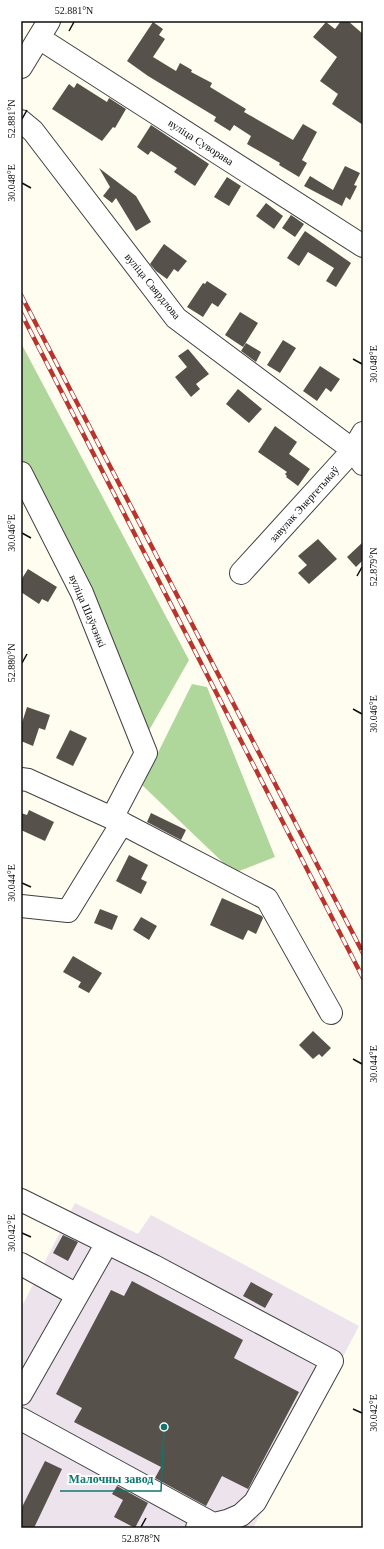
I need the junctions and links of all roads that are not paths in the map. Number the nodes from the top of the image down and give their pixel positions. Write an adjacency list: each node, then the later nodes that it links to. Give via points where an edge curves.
1 (44, 30): 2 (street); 4 (street, вуліца Суворава)
2 (21, 67)
3 (21, 121): 5 (street, вуліца Свярдлова, via 33,131 176,318)
4 (363, 246)
5 (360, 449): 7 (street, завулак Энергетыкаў)
6 (21, 473): 9 (street, вуліца Шаўчэнкі, via 82,593 146,753)
7 (241, 573)
8 (21, 779): 9 (street)
9 (117, 821): 10 (street, via 68,911); 11 (street, via 267,899)
10 (21, 906)
11 (331, 1013)
12 (21, 1200): 13 (street)
13 (107, 1243): 15 (street); 18 (street, via 332,1361 255,1502 241,1515)
14 (21, 1264): 15 (street)
15 (77, 1295): 16 (street)
16 (21, 1394)
17 (21, 1420): 18 (street)
18 (205, 1526)

